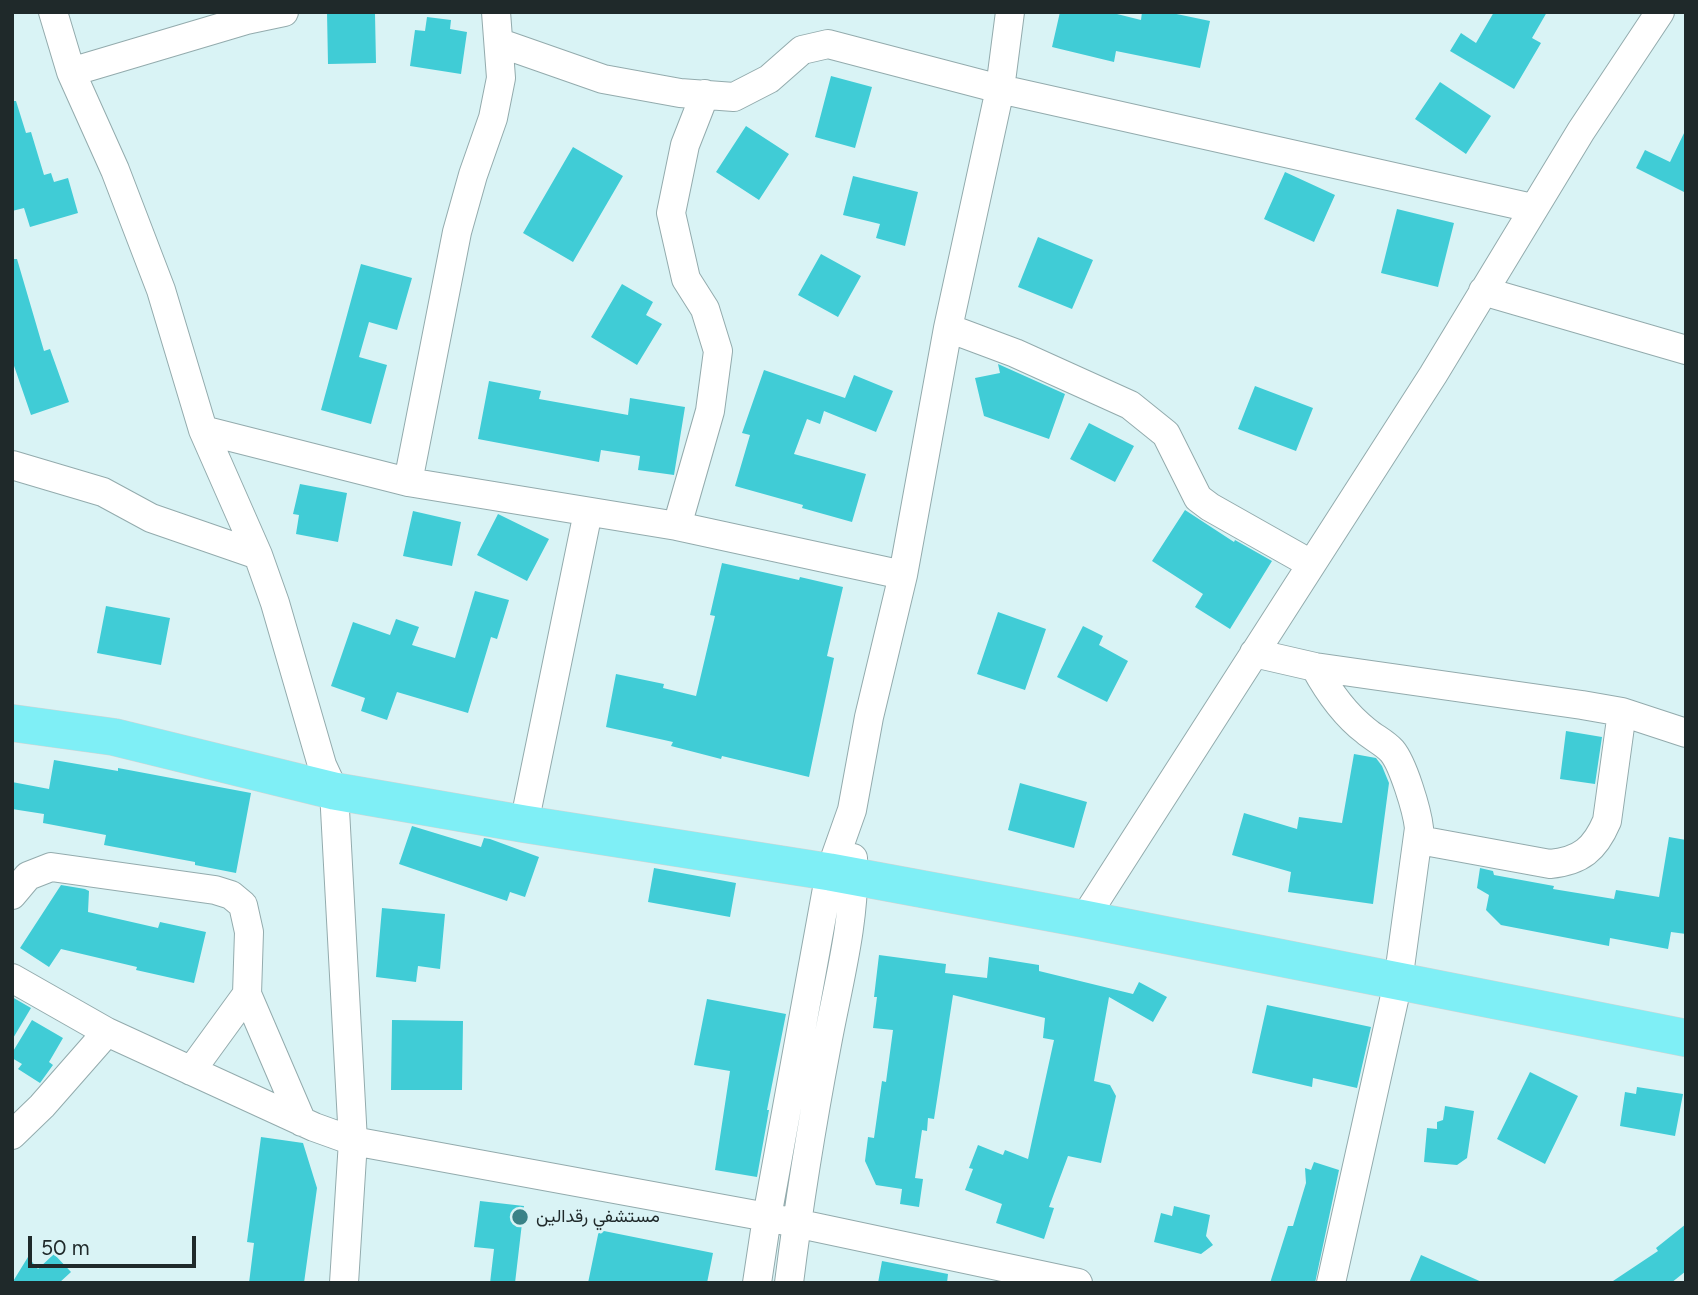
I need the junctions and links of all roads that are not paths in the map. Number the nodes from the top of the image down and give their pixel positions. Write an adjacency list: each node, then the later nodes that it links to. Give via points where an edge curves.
1 (53, 12): 7 (street)
2 (284, 12): 7 (street)
3 (496, 12): 6 (street)
4 (1010, 12): 8 (street)
5 (1660, 12): 10 (street)
6 (500, 43): 9 (street, via 603,79); 16 (street, via 501,78 493,118 457,232)
7 (71, 72): 14 (street, via 161,290)
8 (1000, 89): 9 (street, via 828,44 803,50 769,79 734,96); 10 (street); 12 (street)
9 (705, 94): 18 (street, via 685,145 671,213 686,279 705,309 718,351 709,411)
10 (1532, 208): 11 (street)
11 (1483, 291): 13 (street); 20 (street)
12 (948, 328): 20 (street, via 1015,352 1130,405 1166,434 1198,498); 21 (street)
13 (1686, 350)
14 (203, 430): 16 (street); 19 (street)
15 (12, 465): 19 (street, via 103,492 151,518)
16 (408, 482): 17 (street)
17 (588, 512): 18 (street); 28 (street)
18 (677, 526): 21 (street)
19 (258, 555): 27 (street)
20 (1311, 564): 22 (street)
21 (903, 575): 30 (street, via 869,717)
22 (1254, 653): 23 (street); 32 (street)
23 (1315, 667): 24 (street); 29 (street, via 1343,710 1397,758 1415,803)
24 (1622, 712): 26 (street); 29 (street, via 1606,821 1600,838 1570,862 1550,864)
25 (12, 723): 27 (main road, via 114,737)
26 (1686, 733)
27 (334, 791): 28 (main road); 41 (street)
28 (524, 824): 30 (main road)
29 (1419, 840): 34 (street)
30 (842, 875): 32 (main road); 42 (street); 43 (street, via 844,953)
31 (12, 895): 35 (street, via 28,876 51,867 232,895 243,905 248,932)
32 (1084, 919): 34 (main road)
33 (12, 978): 36 (street)
34 (1398, 982): 37 (main road); 49 (street)
35 (247, 993): 38 (street); 39 (street)
36 (107, 1032): 38 (street); 40 (street)
37 (1686, 1038)
38 (191, 1071): 39 (street)
39 (302, 1122): 41 (street)
40 (12, 1135)
41 (353, 1141): 42 (street); 46 (street)
42 (767, 1217): 43 (street); 47 (street)
43 (796, 1223): 44 (street); 48 (street)
44 (985, 1273): 45 (street)
45 (1065, 1281)
46 (344, 1283)
47 (757, 1283)
48 (789, 1283)
49 (1331, 1283)

